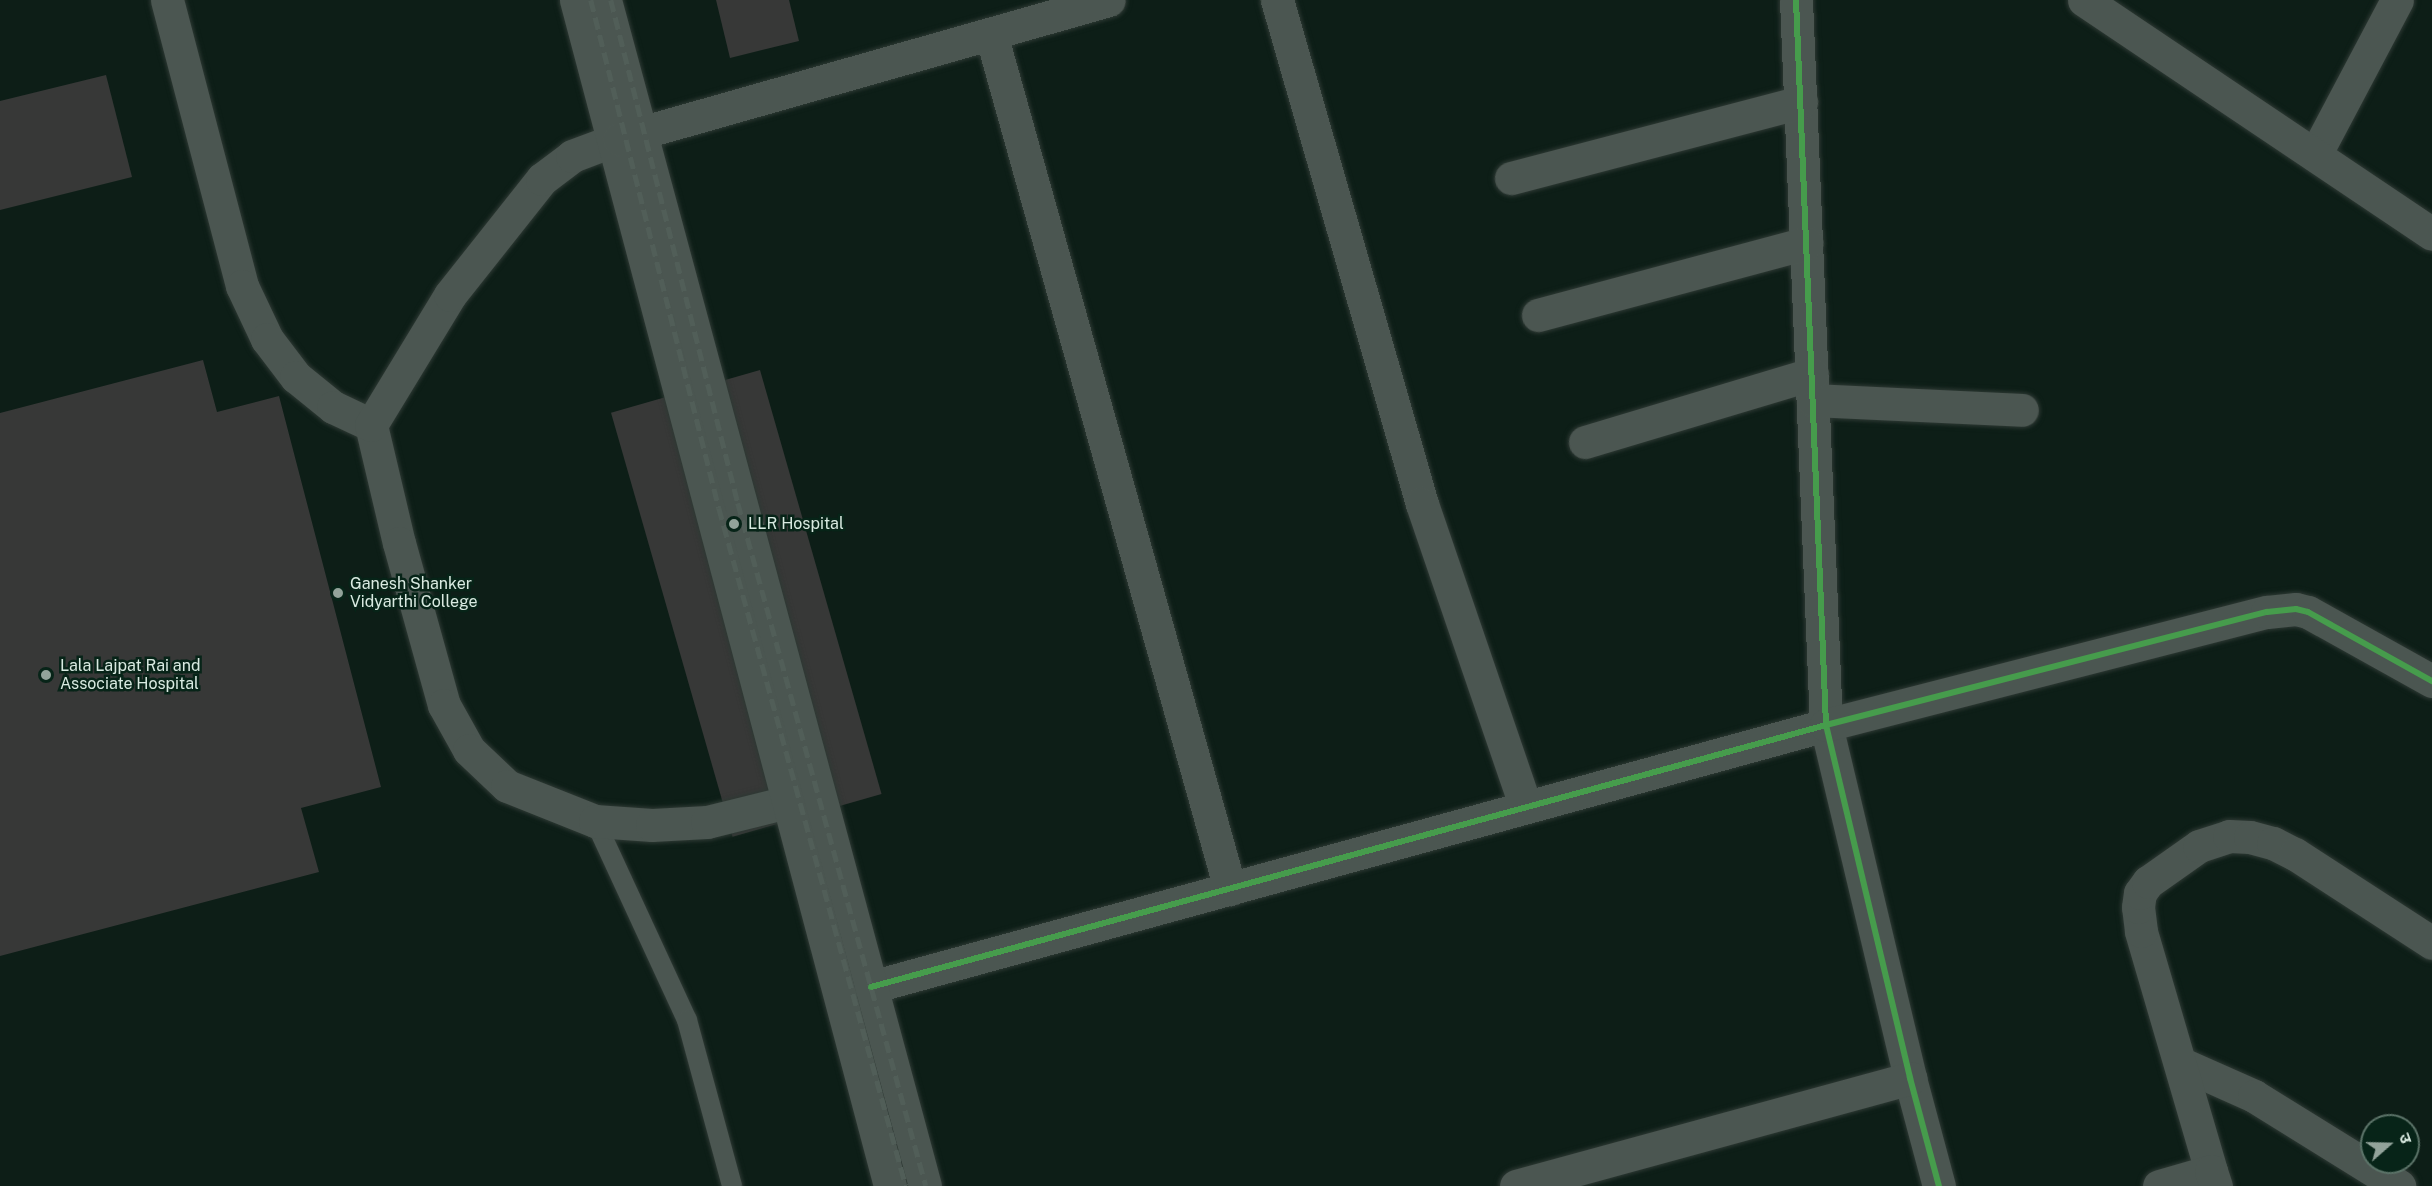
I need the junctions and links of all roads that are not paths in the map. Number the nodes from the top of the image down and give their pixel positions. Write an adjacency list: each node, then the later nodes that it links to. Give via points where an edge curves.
1 (167, 0): 19 (street, via 242,286 267,339 297,377 333,407)
2 (576, 0): 11 (street)
3 (605, 0): 11 (street)
4 (1108, 0): 9 (street)
5 (1277, 0): 24 (street, via 1422,504)
6 (1796, 0): 10 (street)
7 (2084, 0): 12 (street)
8 (2397, 0): 12 (street)
9 (991, 34): 11 (street); 26 (street)
10 (1801, 102): 13 (street); 15 (street)
11 (626, 137): 19 (street, via 572,156 542,179 450,295); 23 (street); 28 (street)
12 (2315, 155): 14 (street)
13 (1511, 178)
14 (2432, 234)
15 (1806, 243): 16 (street); 17 (street)
16 (1538, 315)
17 (1812, 387): 18 (street); 20 (street); 22 (street)
18 (2022, 410)
19 (371, 425): 25 (street, via 444,705 469,750 507,786)
20 (1584, 442)
21 (2432, 681): 22 (street, via 2308,612 2281,609)
22 (1826, 725): 24 (street); 30 (street)
23 (788, 802): 25 (street, via 707,822 652,825); 33 (street)
24 (1526, 807): 26 (street)
25 (595, 821): 32 (lane, via 687,1020)
26 (1230, 889): 28 (street)
27 (2432, 943): 29 (street, via 2273,843 2229,836 2199,846 2148,882 2140,892 2138,907 2141,931)
28 (871, 987): 34 (street)
29 (2180, 1063): 31 (street); 38 (street, via 2254,1095)
30 (1910, 1078): 35 (street); 36 (street)
31 (2214, 1178): 37 (street)
32 (732, 1186)
33 (890, 1186)
34 (925, 1186)
35 (1516, 1186)
36 (1939, 1186)
37 (2159, 1186)
38 (2399, 1186)

